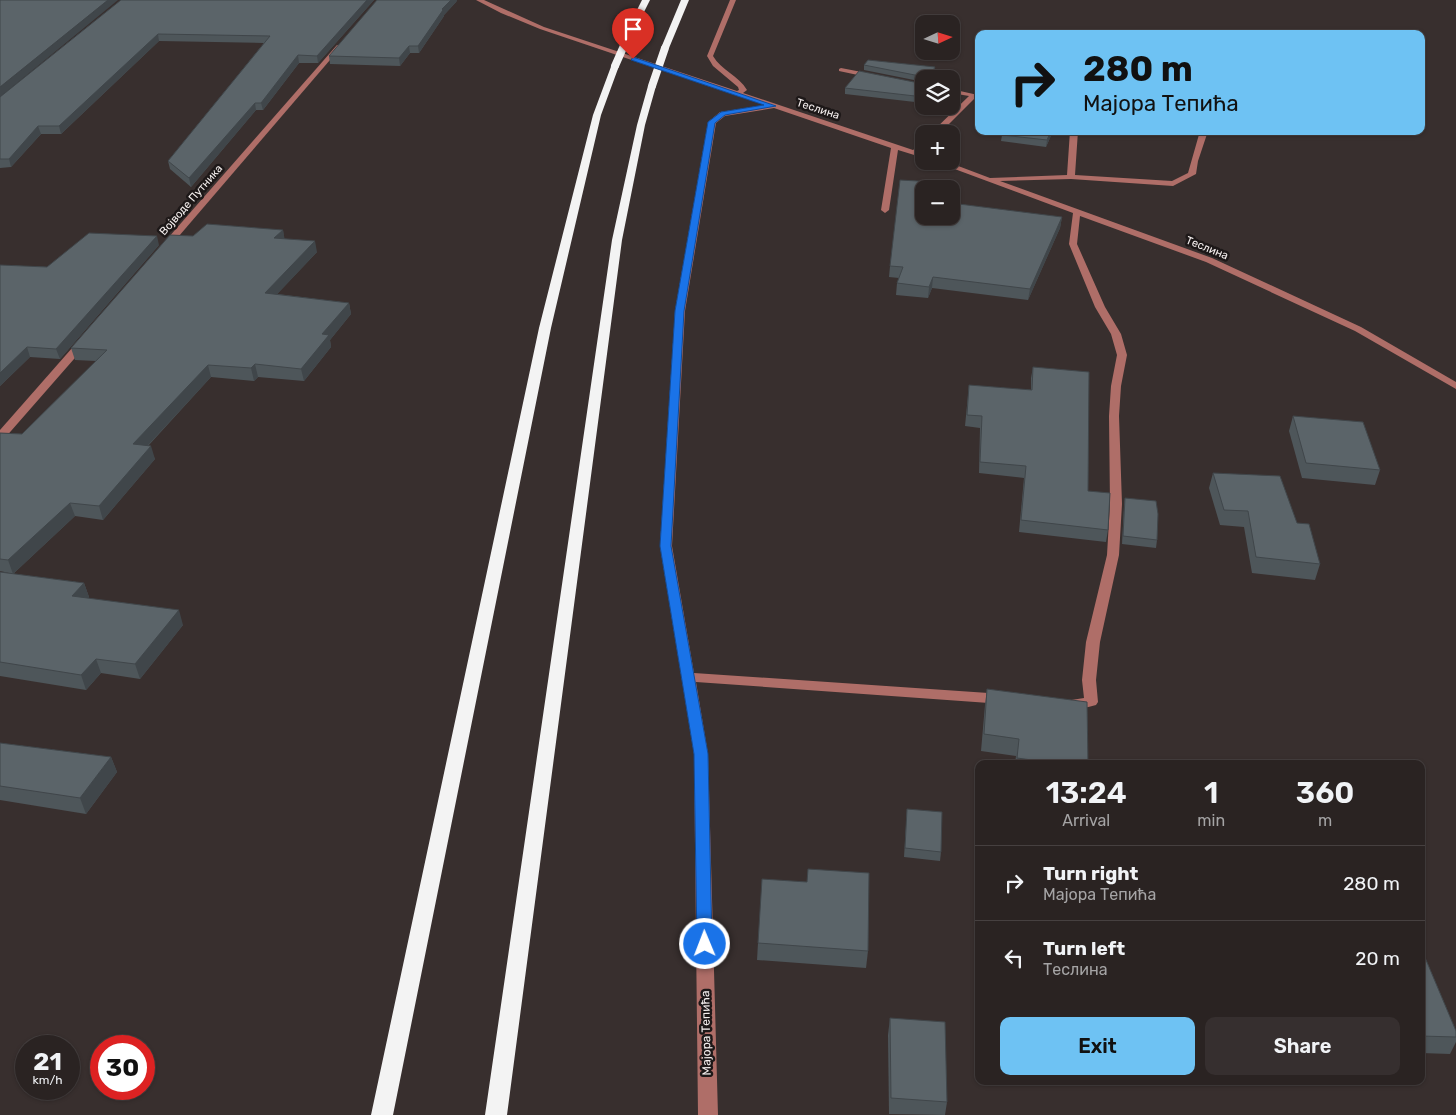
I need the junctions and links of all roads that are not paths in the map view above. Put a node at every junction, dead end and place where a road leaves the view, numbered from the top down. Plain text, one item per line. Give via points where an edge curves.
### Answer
1 (479, 0) edge
2 (646, 0) edge
3 (685, 0) edge
4 (733, 0) edge
5 (347, 38) edge
6 (842, 70) dead end
7 (878, 77) edge
8 (960, 93) edge
9 (738, 94) junction
10 (773, 106) junction
11 (960, 109) edge
12 (954, 115) edge
13 (943, 125) edge
14 (1074, 135) edge
15 (1203, 135) edge
16 (895, 147) junction
17 (914, 153) edge
18 (960, 169) edge
19 (1071, 177) junction
20 (986, 179) junction
21 (885, 210) dead end
22 (1077, 213) junction
23 (157, 256) edge
24 (92, 332) edge
25 (1456, 386) edge
26 (0, 437) edge
27 (688, 677) junction
28 (1020, 700) edge
29 (1058, 703) edge
30 (382, 1115) edge
31 (496, 1115) edge
32 (708, 1115) edge

1 - 9 street, Теслина via 542,28
2 - 30 highway, bridge via 615,66 598,115 544,328
3 - 31 highway, bridge via 652,86 617,240
4 - 9 street via 710,56 715,65 742,86 743,90
5 - 23 street, Војводе Путника
6 - 7 street
8 - 11 street via 974,96
9 - 10 street, Теслина
10 - 16 street, Теслина
10 - 27 street, Мајора Тепића via 723,114 712,122 680,311 666,546
12 - 13 street
14 - 19 street
15 - 19 street via 1192,174 1172,184
16 - 17 street, Теслина
16 - 21 street
18 - 20 street, Теслина
19 - 20 street
20 - 22 street, Теслина
22 - 25 street, Теслина via 1209,260 1358,329
22 - 29 street via 1073,244 1100,307 1116,334 1122,355 1114,416 1116,504 1113,554 1092,642 1091,702
24 - 26 street
27 - 28 street
27 - 32 street, Мајора Тепића via 701,754

